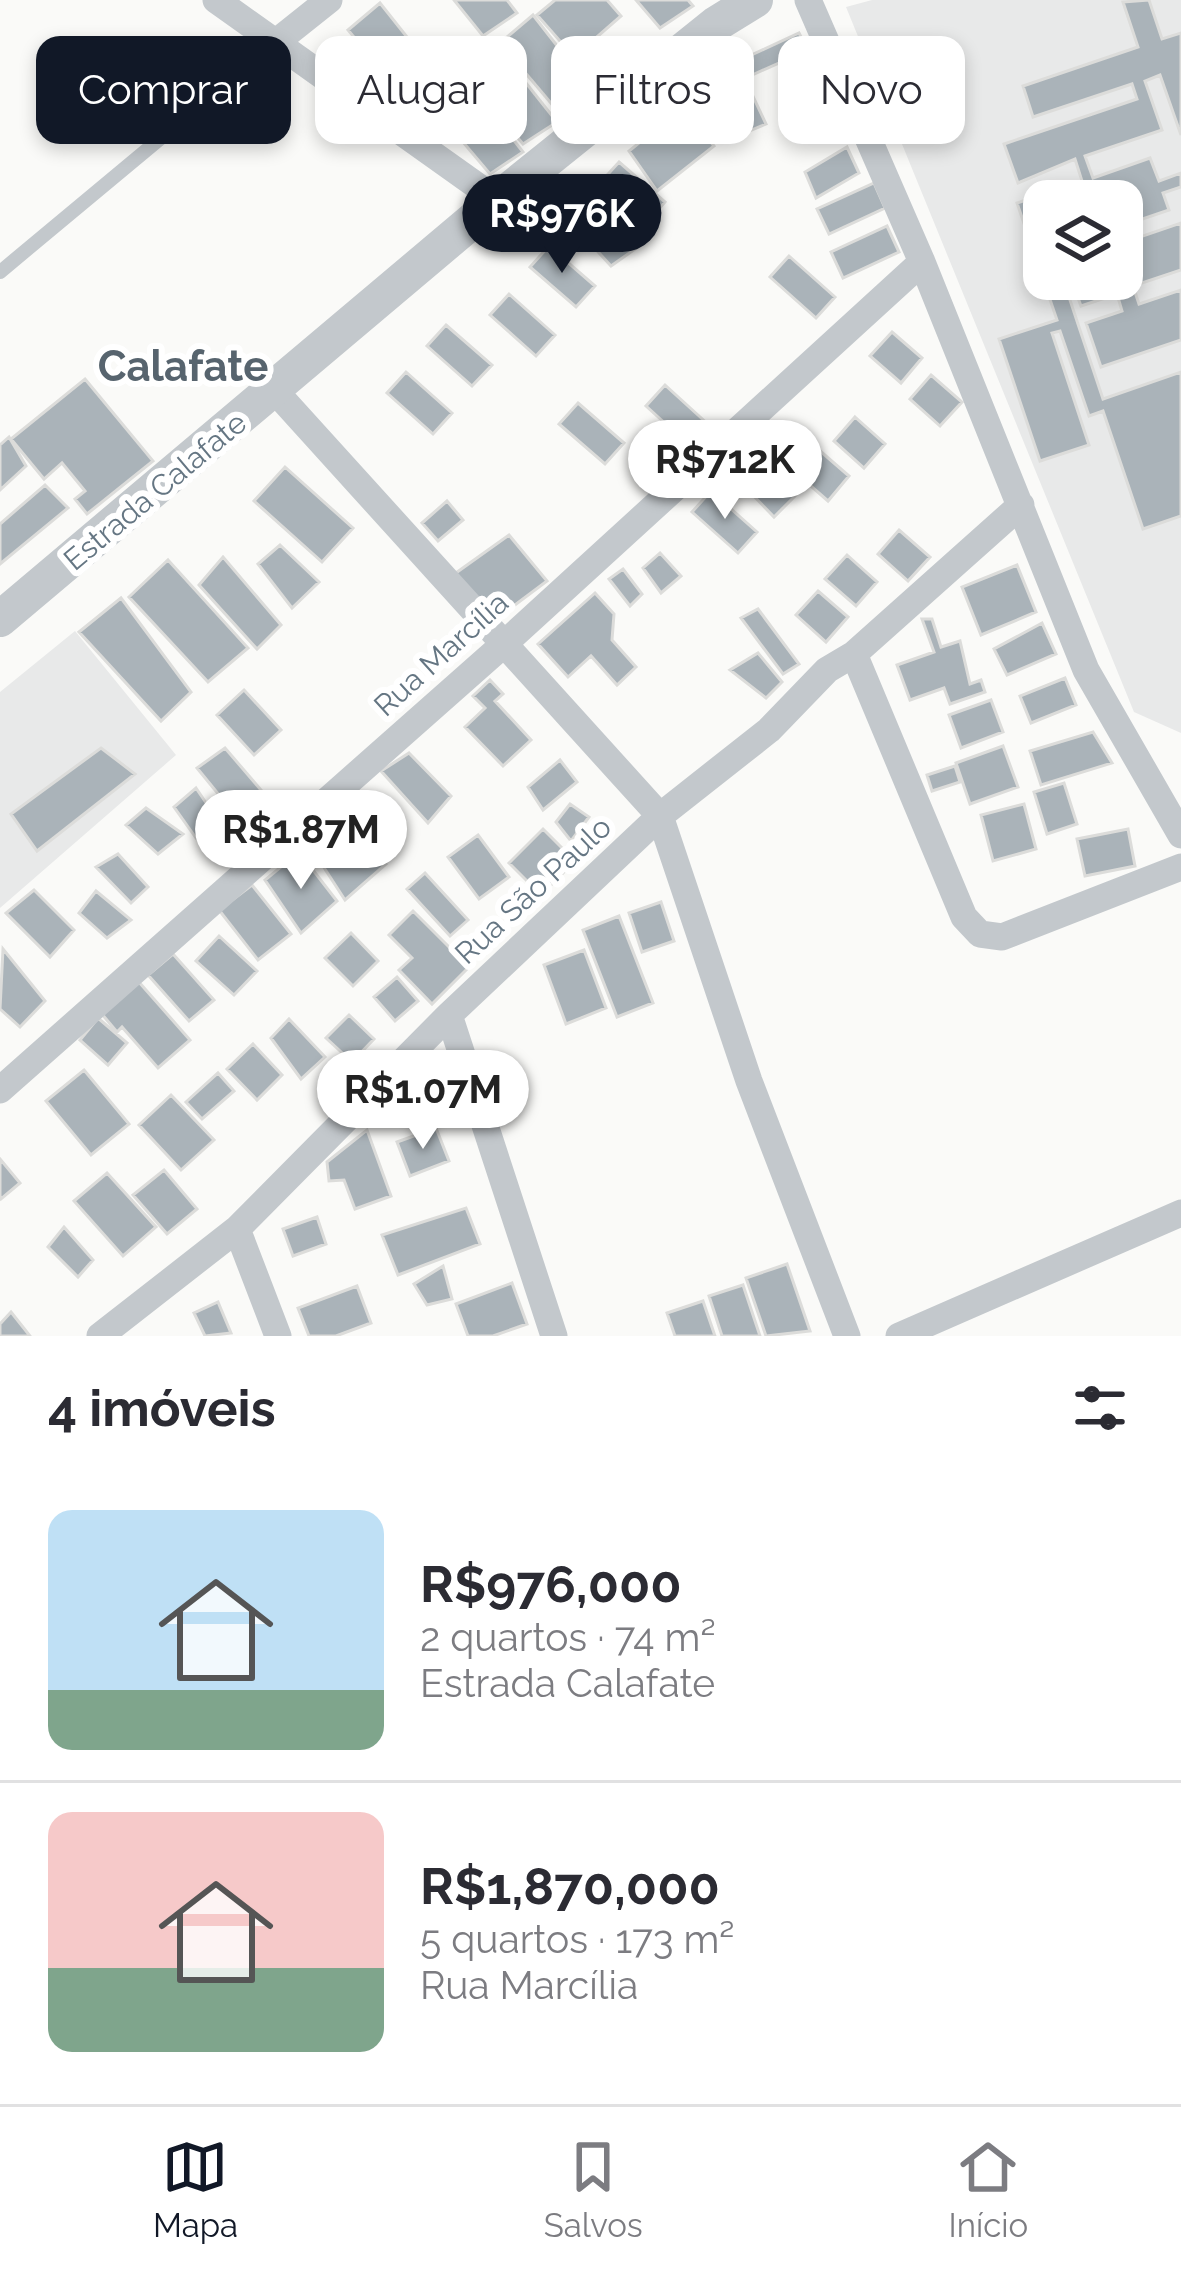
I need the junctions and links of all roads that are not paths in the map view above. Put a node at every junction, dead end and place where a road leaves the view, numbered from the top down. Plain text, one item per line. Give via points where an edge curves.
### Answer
1 (216, 0) edge
2 (329, 0) edge
3 (755, 0) edge
4 (808, 0) edge
5 (265, 36) edge
6 (284, 36) edge
7 (291, 54) edge
8 (154, 144) edge
9 (497, 200) junction
10 (922, 262) junction
11 (0, 272) edge
12 (275, 391) junction
13 (1021, 505) junction
14 (0, 619) edge
15 (504, 644) junction
16 (854, 654) junction
17 (660, 816) junction
18 (1181, 835) edge
19 (1181, 867) edge
20 (449, 1015) junction
21 (0, 1090) edge
22 (1181, 1214) edge
23 (237, 1228) junction
24 (100, 1336) edge
25 (278, 1336) edge
26 (554, 1336) edge
27 (848, 1336) edge
28 (899, 1336) edge

1 - 5 street
2 - 6 street
3 - 9 street, Estrada Calafate
4 - 10 street
7 - 9 street
8 - 11 lane
9 - 12 street, Estrada Calafate
10 - 13 street
10 - 15 street, Rua Marcília
12 - 14 street, Estrada Calafate
12 - 15 street
13 - 16 street, Rua São Paulo
13 - 18 street via 1086,670
15 - 17 street
15 - 21 street, Rua Marcília
16 - 17 street, Rua São Paulo
16 - 19 street via 964,916 980,934 1002,937
17 - 20 street, Rua São Paulo
17 - 27 street via 749,1081
20 - 23 street, Rua São Paulo
20 - 26 street
22 - 28 street
23 - 24 street, Rua São Paulo
23 - 25 street

